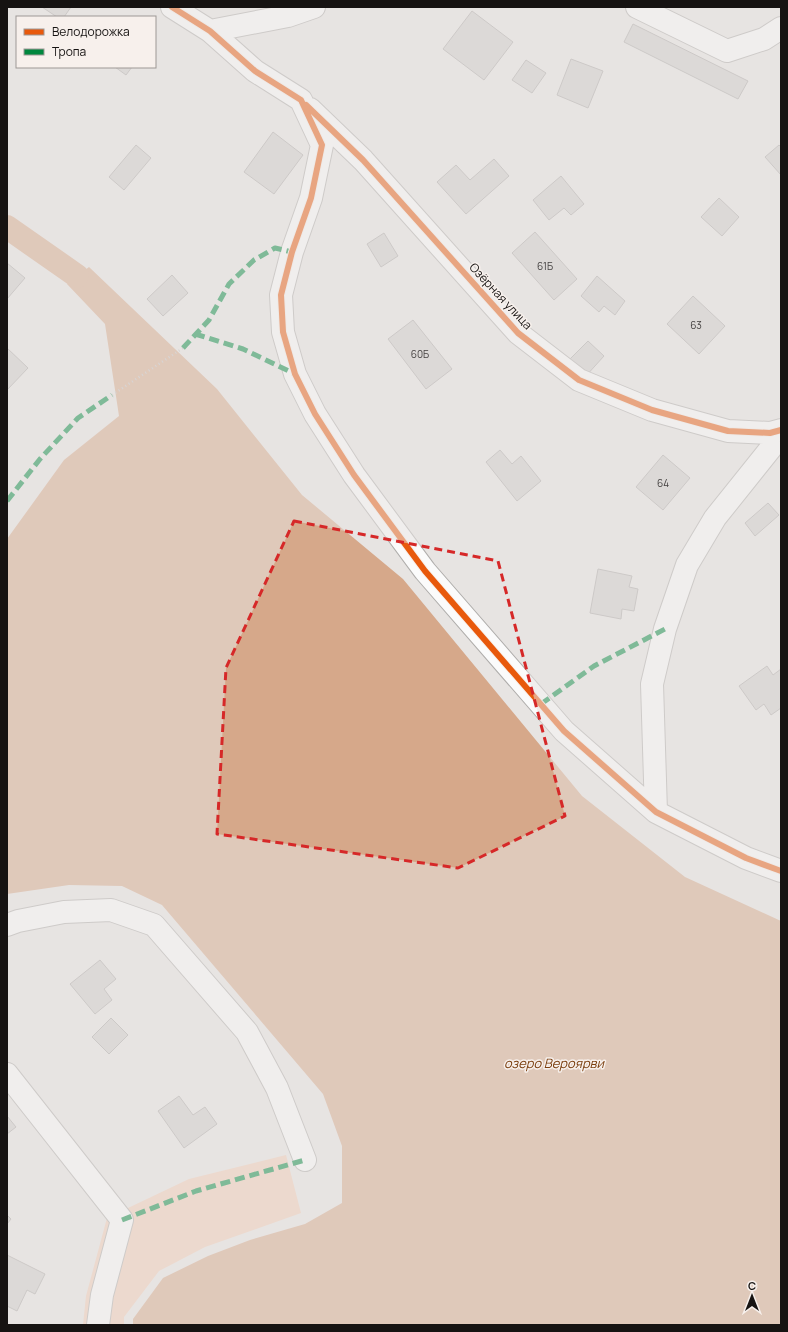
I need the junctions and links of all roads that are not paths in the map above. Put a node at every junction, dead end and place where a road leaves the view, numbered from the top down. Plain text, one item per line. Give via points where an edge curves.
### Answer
1 (172, 7) edge
2 (314, 7) edge
3 (637, 7) edge
4 (781, 28) edge
5 (210, 31) junction
6 (301, 100) junction
7 (776, 443) edge
8 (656, 812) junction
9 (781, 871) edge
10 (7, 925) edge
11 (7, 1074) edge
12 (305, 1160) dead end
13 (98, 1325) edge

1 - 5 street, Озёрная улица
2 - 5 street via 288,16
3 - 4 street via 727,51 764,39
5 - 6 street, Озёрная улица via 255,71
6 - 7 street, Озёрная улица via 363,160 518,332 578,380 659,412
6 - 8 street via 322,145 311,198 292,252 282,295 283,332 295,374 314,414 354,475 425,571 564,731
7 - 8 street via 715,518 687,565 665,629 652,684
8 - 9 street via 746,858
10 - 12 street via 64,912 111,910 154,925 247,1032 277,1088
11 - 13 street via 122,1220 102,1295

